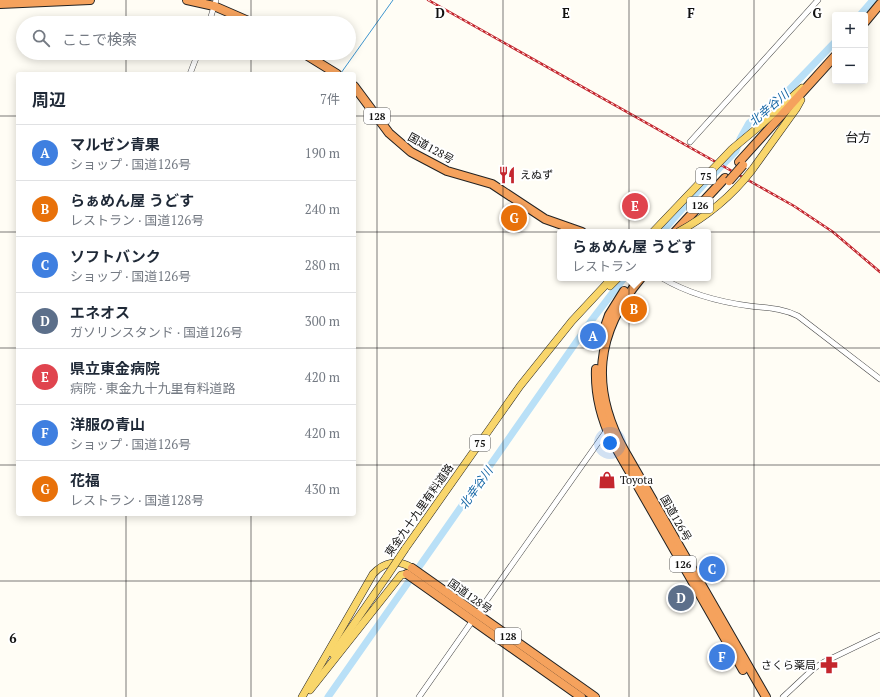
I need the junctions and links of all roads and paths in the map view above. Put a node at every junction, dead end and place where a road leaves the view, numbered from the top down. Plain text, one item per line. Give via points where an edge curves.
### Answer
1 (90, 0) edge
2 (187, 0) edge
3 (818, 0) edge
4 (215, 3) edge
5 (0, 4) edge
6 (880, 4) edge
7 (880, 11) edge
8 (211, 16) edge
9 (240, 16) edge
10 (868, 18) edge
11 (868, 25) edge
12 (832, 55) edge
13 (832, 59) edge
14 (195, 60) edge
15 (315, 60) edge
16 (832, 64) edge
17 (191, 72) edge
18 (335, 72) edge
19 (356, 89) edge
20 (800, 100) junction
21 (690, 142) dead end
22 (741, 164) junction
23 (727, 179) junction
24 (573, 229) edge
25 (656, 229) edge
26 (679, 229) edge
27 (681, 229) edge
28 (685, 229) edge
29 (609, 281) edge
30 (615, 281) edge
31 (632, 281) edge
32 (639, 281) edge
33 (667, 281) edge
34 (558, 339) junction
35 (880, 379) edge
36 (607, 430) junction
37 (410, 571) junction
38 (475, 617) junction
39 (880, 635) edge
40 (531, 657) junction
41 (591, 696) edge
42 (303, 697) edge
43 (419, 697) edge
44 (581, 697) edge
45 (759, 697) edge
46 (766, 697) edge
47 (783, 697) edge

1 - 5 highway
2 - 4 highway
3 - 21 street
4 - 8 street
4 - 9 highway
6 - 10 highway
7 - 11 highway
12 - 25 main road, 75, bridge via 805,85 732,149
13 - 22 highway, 126
14 - 17 street
15 - 18 highway
16 - 20 highway, 126
19 - 24 highway, 国道128号 / 128 via 392,136 411,152 447,171 492,184 545,219
20 - 22 highway, 126
20 - 27 main road, bridge via 752,170 732,194
22 - 23 highway, 126, bridge
23 - 26 highway, 126
23 - 28 highway, 126
29 - 34 main road, 東金九十九里有料道路 / 75
30 - 34 main road, 東金九十九里有料道路 / 75
31 - 36 highway, 国道126号 / 126 via 614,305 599,345 596,388
32 - 46 highway, 国道126号 / 126 via 616,314 604,347 602,379 608,418
33 - 35 street via 683,290 719,300 787,310
34 - 42 main road, 東金九十九里有料道路 / 75, bridge via 506,404
36 - 38 street
36 - 45 highway, 国道126号 / 126
37 - 38 highway, 国道128号 / 128
37 - 42 main road via 401,575
37 - 42 main road via 402,563 392,563 382,566 373,574
38 - 40 highway, 国道128号 / 128
38 - 43 street
39 - 47 street via 813,669
40 - 41 highway, 国道128号 / 128
40 - 44 highway, 国道128号 / 128

